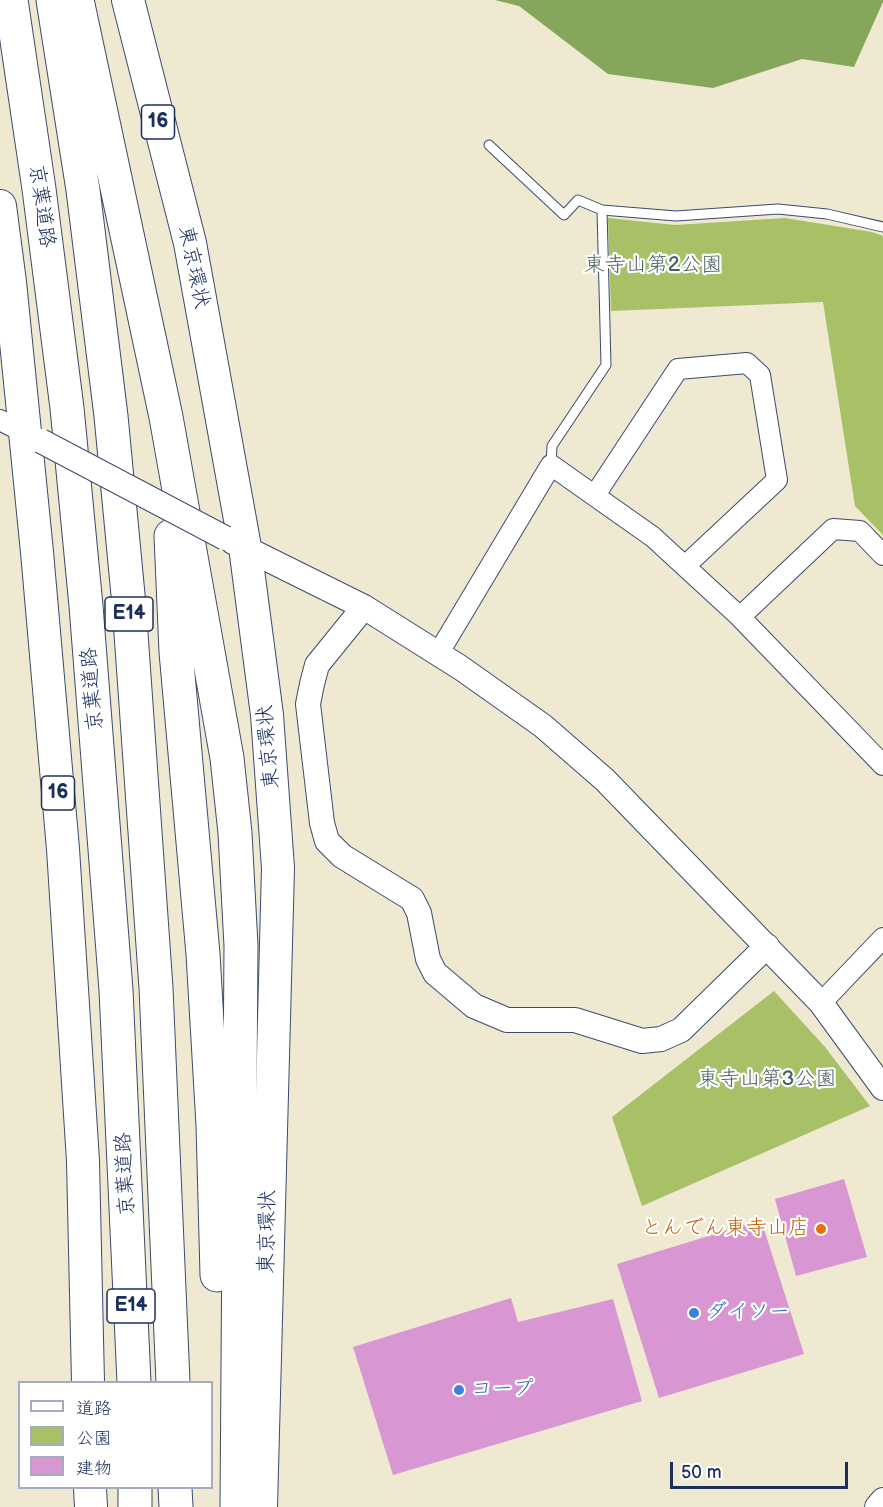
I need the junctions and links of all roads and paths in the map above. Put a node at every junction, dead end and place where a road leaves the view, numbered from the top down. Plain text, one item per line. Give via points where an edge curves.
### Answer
1 (11, 0) edge
2 (53, 0) edge
3 (77, 0) edge
4 (128, 0) edge
5 (489, 145) dead end
6 (0, 206) edge
7 (602, 210) junction
8 (883, 227) edge
9 (166, 417) junction
10 (22, 431) edge
11 (551, 465) junction
12 (595, 495) junction
13 (235, 543) junction
14 (883, 555) edge
15 (685, 566) junction
16 (364, 607) junction
17 (740, 617) junction
18 (438, 654) junction
19 (883, 765) edge
20 (883, 938) edge
21 (767, 946) junction
22 (822, 1003) junction
23 (883, 1088) edge
24 (88, 1381) edge
25 (134, 1381) edge
26 (173, 1381) edge
27 (90, 1489) edge
28 (135, 1489) edge
29 (175, 1489) edge
30 (883, 1500) edge
31 (91, 1507) edge
32 (135, 1507) edge
33 (176, 1507) edge
34 (221, 1507) edge
35 (237, 1507) edge
36 (261, 1507) edge
37 (877, 1507) edge

1 - 25 highway, 京葉道路 / E14 via 67,408 82,571 115,979
2 - 26 highway, 京葉道路 / E14 via 92,262 128,593 156,988
3 - 9 highway
4 - 13 highway, 東京環状 / 16 via 190,243
5 - 7 lane via 564,215 578,200
6 - 10 highway, 16
7 - 8 lane via 676,216 778,208
7 - 11 lane via 606,365 552,446
9 - 34 highway via 176,652 213,1125 218,1296 215,1469
9 - 35 highway via 227,758 235,833 241,946
10 - 13 street, bridge
10 - 24 highway, 16 via 63,849 83,1161
11 - 12 street
11 - 18 street
12 - 15 street
12 - 15 street via 678,369 747,363 760,375 777,480
13 - 16 street
13 - 36 highway, 東京環状 / 16 via 267,715 278,868
14 - 17 street via 860,531 832,529
15 - 17 street
16 - 18 street
16 - 21 street via 317,665 308,704 322,823 327,841 342,856 412,899 435,973 474,1006 507,1020 575,1020 642,1041 661,1039 681,1030
17 - 19 street
18 - 21 street via 543,726 605,780
20 - 22 street
21 - 22 street
22 - 23 street
27 - 31 highway
28 - 32 highway
29 - 33 highway
30 - 37 street

